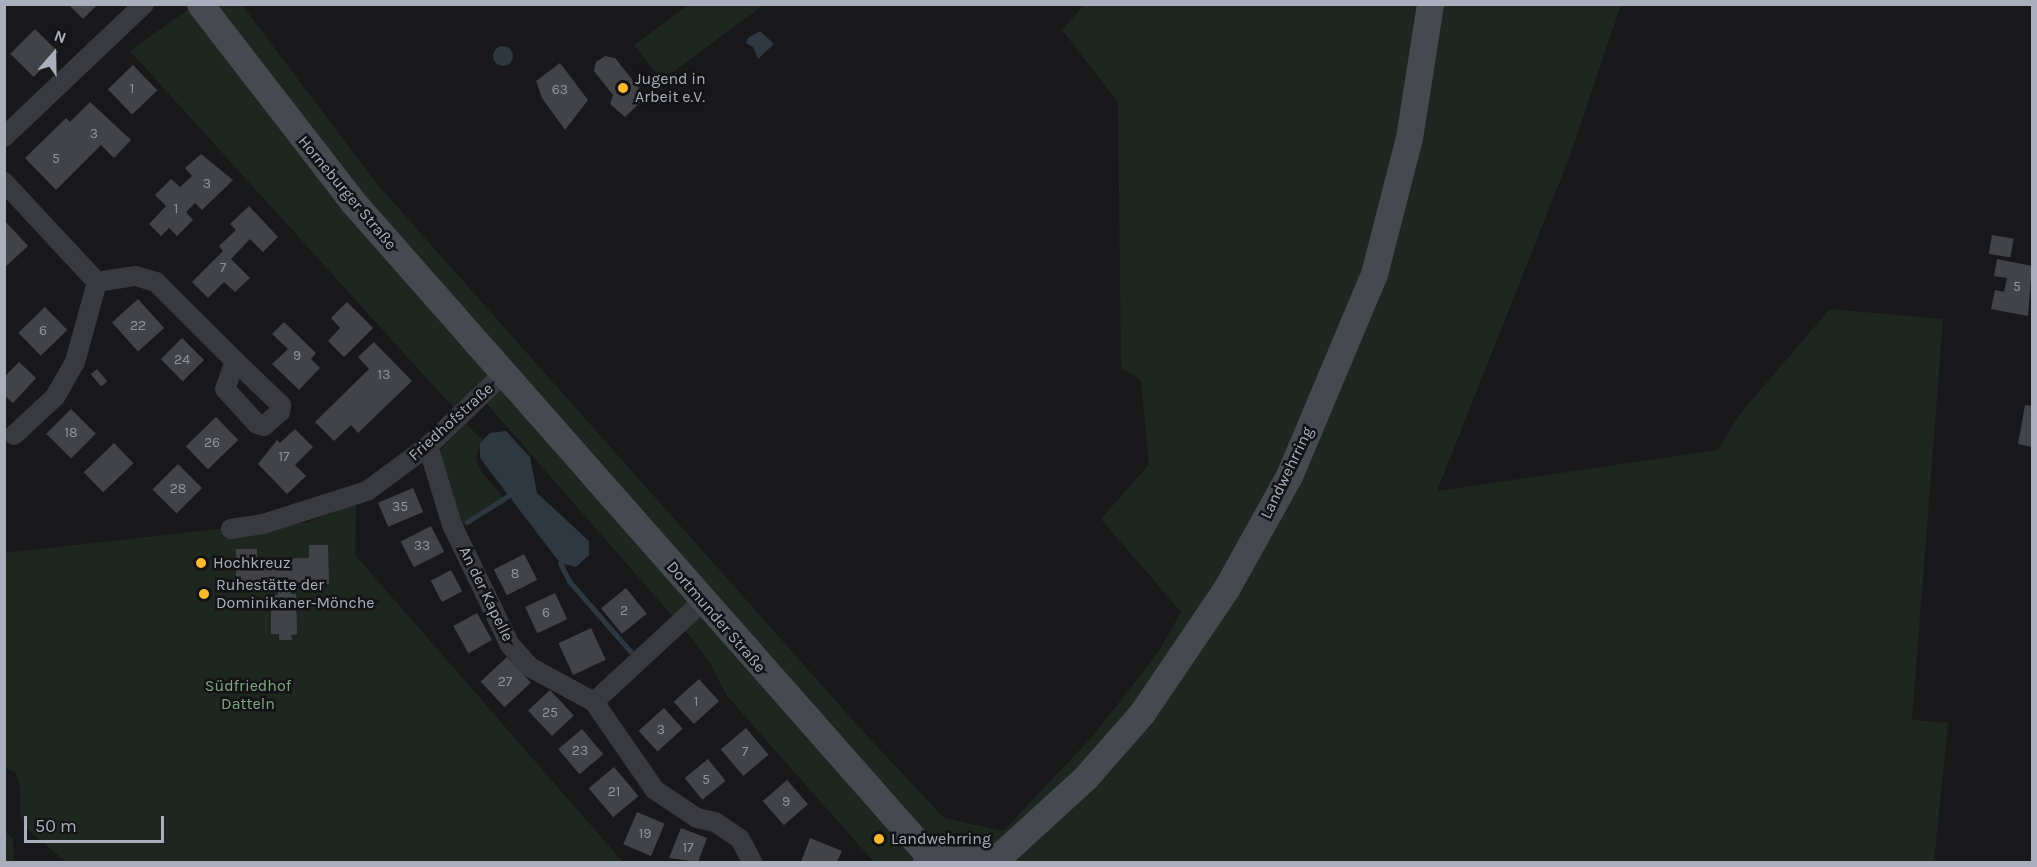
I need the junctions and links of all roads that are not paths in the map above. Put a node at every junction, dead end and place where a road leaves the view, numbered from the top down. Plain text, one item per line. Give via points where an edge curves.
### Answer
1 (144, 4) edge
2 (200, 4) edge
3 (1430, 4) edge
4 (4, 136) edge
5 (4, 182) edge
6 (97, 282) junction
7 (235, 361) dead end
8 (502, 375) junction
9 (8, 435) edge
10 (428, 446) junction
11 (231, 529) dead end
12 (703, 602) junction
13 (594, 702) junction
14 (928, 860) edge
15 (752, 862) edge
16 (988, 862) edge
17 (993, 862) edge

1 - 4 street
2 - 8 street, Horneburger Straße via 298,136
3 - 17 street, Landwehrring via 1409,138 1374,274 1288,476 1226,589 1142,713 1085,778
5 - 6 street
6 - 7 street via 136,276 156,282
6 - 9 street via 75,362 55,397
8 - 10 street, Friedhofstraße
8 - 12 street, Dortmunder Straße
10 - 11 street, Friedhofstraße via 367,491 284,518
10 - 13 street, An der Kapelle via 452,525 510,645 530,668
12 - 13 street
12 - 14 street, Dortmunder Straße
13 - 15 street, An der Kapelle via 655,790 740,839
14 - 16 street via 955,849 975,853

